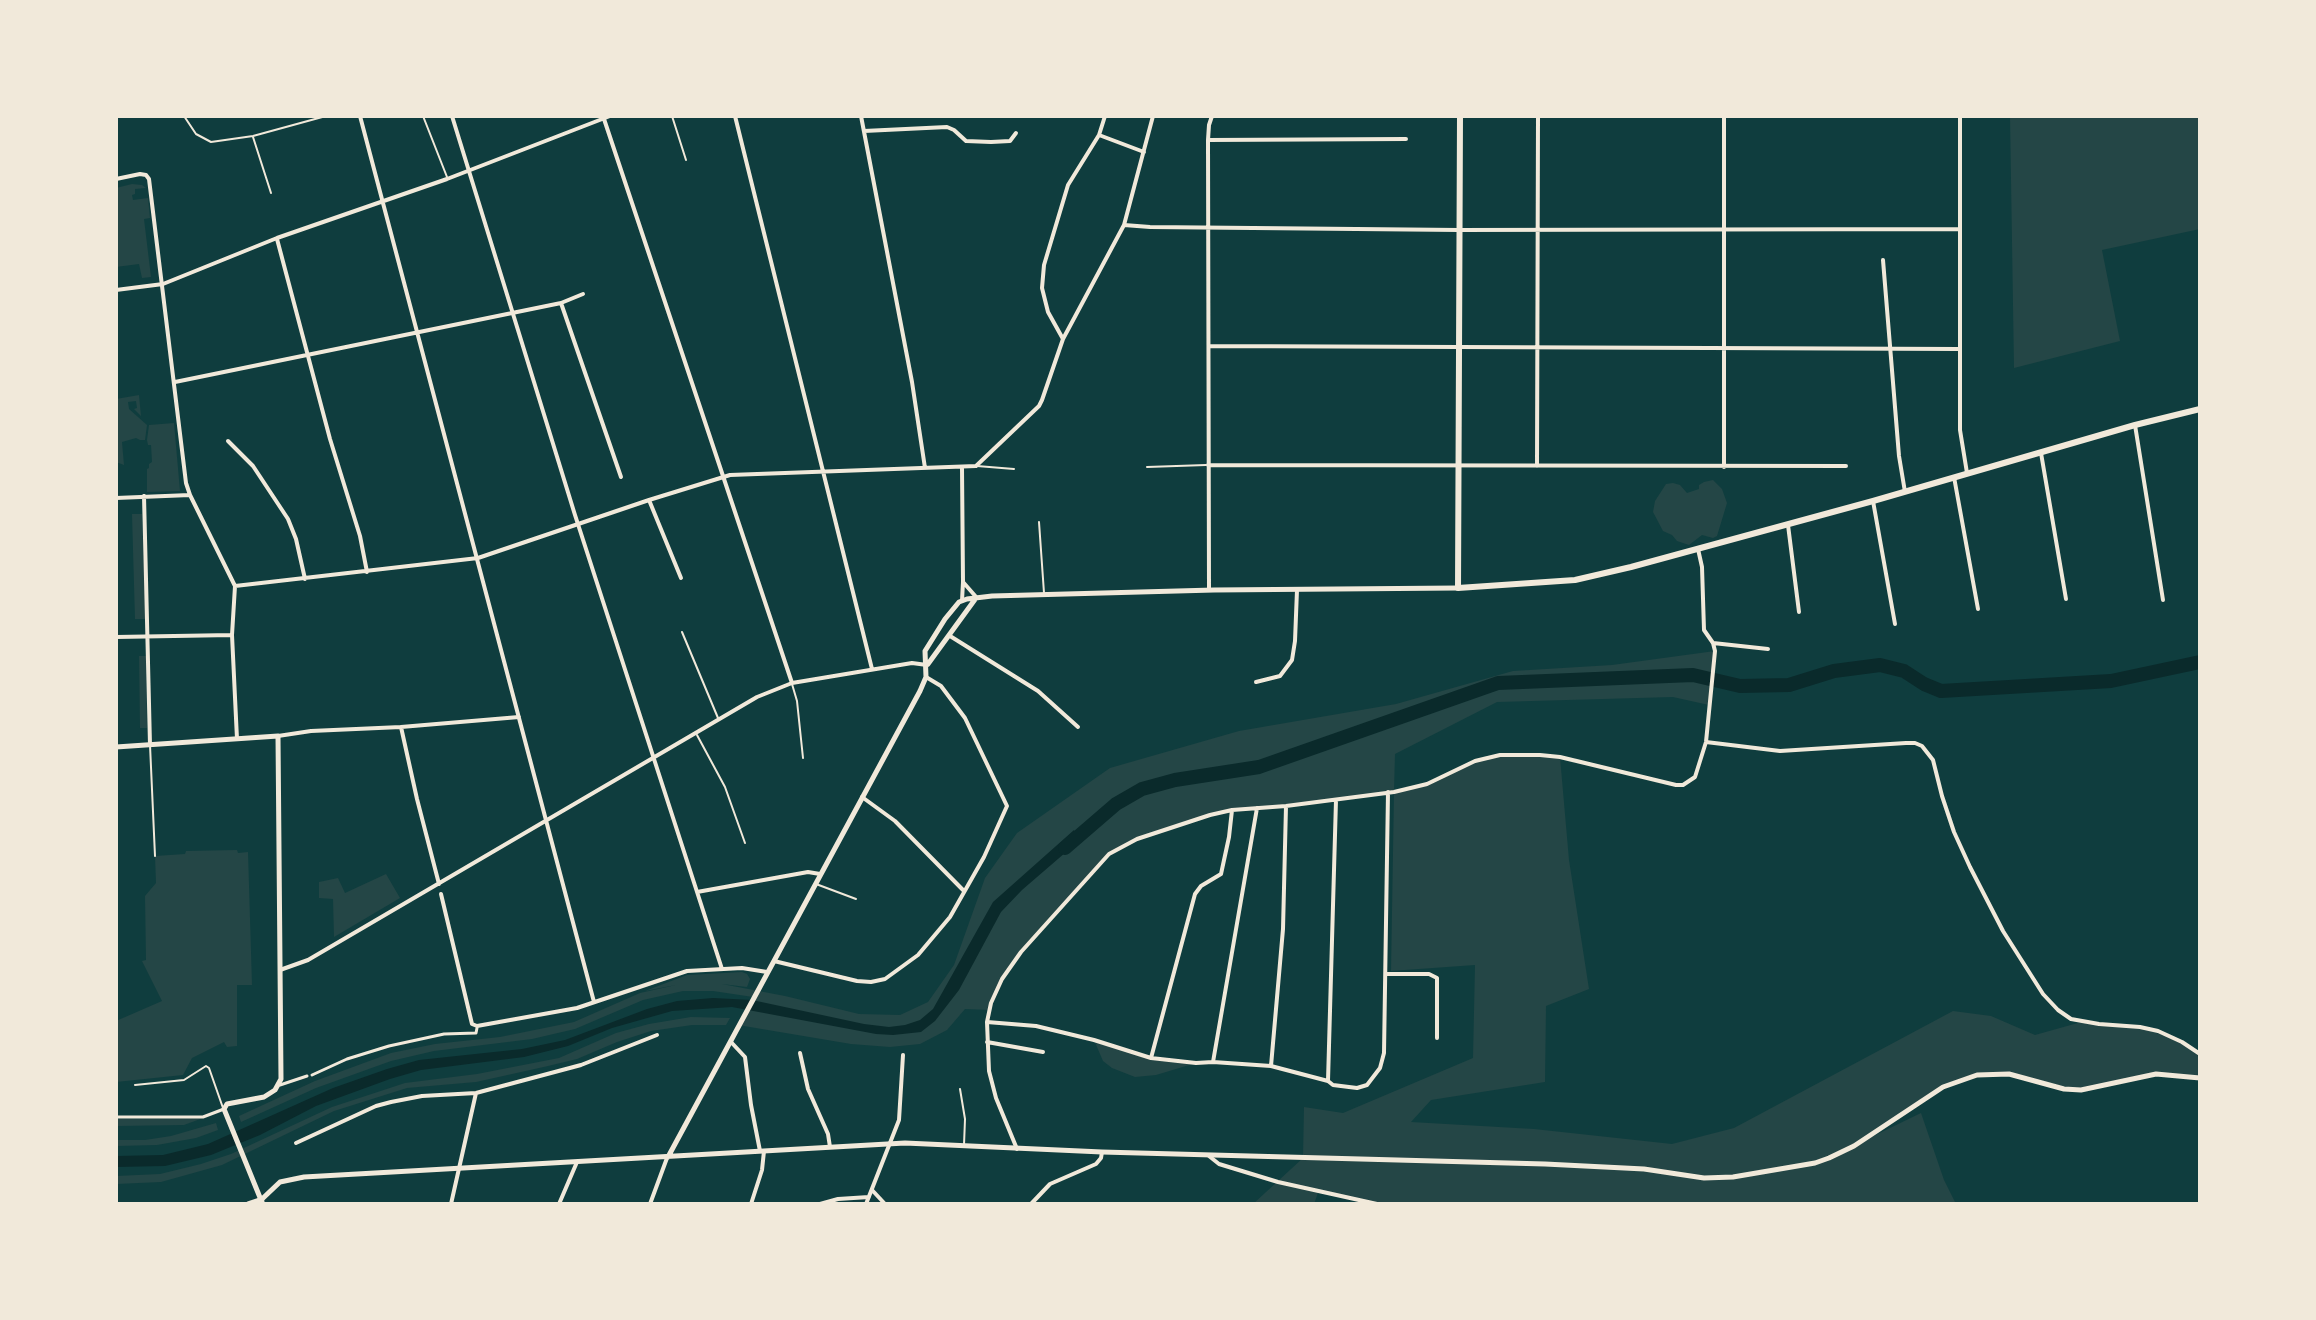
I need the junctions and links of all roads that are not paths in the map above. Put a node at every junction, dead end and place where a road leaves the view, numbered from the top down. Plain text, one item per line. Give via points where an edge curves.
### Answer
1 (184, 116) edge
2 (326, 116) edge
3 (360, 116) edge
4 (423, 116) edge
5 (452, 116) edge
6 (672, 116) edge
7 (735, 116) edge
8 (861, 116) edge
9 (1105, 116) edge
10 (1153, 116) edge
11 (1212, 116) edge
12 (1460, 116) edge
13 (1538, 116) edge
14 (1724, 116) edge
15 (1960, 116) edge
16 (605, 117) edge
17 (864, 131) junction
18 (1016, 133) dead end
19 (1099, 135) junction
20 (253, 136) junction
21 (1406, 139) dead end
22 (1208, 140) junction
23 (1144, 152) junction
24 (686, 160) dead end
25 (469, 170) junction
26 (116, 179) edge
27 (447, 179) junction
28 (271, 193) dead end
29 (383, 201) junction
30 (1124, 225) junction
31 (1208, 227) junction
32 (1539, 229) junction
33 (1724, 229) junction
34 (1960, 229) junction
35 (1459, 230) junction
36 (277, 238) junction
37 (1883, 260) dead end
38 (163, 284) junction
39 (116, 290) edge
40 (583, 294) dead end
41 (561, 303) junction
42 (512, 313) junction
43 (418, 331) junction
44 (1063, 339) junction
45 (1209, 346) junction
46 (1459, 347) junction
47 (1537, 347) junction
48 (1724, 347) junction
49 (1891, 348) junction
50 (1959, 349) junction
51 (307, 355) junction
52 (175, 382) junction
53 (2200, 409) edge
54 (2135, 425) junction
55 (228, 441) dead end
56 (2041, 453) junction
57 (1208, 465) junction
58 (976, 466) junction
59 (1846, 466) dead end
60 (1147, 467) dead end
61 (1458, 467) junction
62 (1537, 467) junction
63 (1724, 467) junction
64 (962, 468) junction
65 (925, 469) junction
66 (1014, 469) dead end
67 (822, 473) junction
68 (1967, 473) junction
69 (621, 477) dead end
70 (723, 477) junction
71 (1954, 477) junction
72 (1905, 492) junction
73 (190, 495) junction
74 (144, 496) junction
75 (116, 498) edge
76 (649, 500) junction
77 (1873, 501) junction
78 (1039, 522) dead end
79 (578, 523) junction
80 (1788, 525) junction
81 (1698, 549) junction
82 (478, 558) junction
83 (367, 572) junction
84 (681, 578) dead end
85 (305, 579) junction
86 (963, 582) junction
87 (235, 586) junction
88 (1297, 588) junction
89 (1458, 588) junction
90 (1209, 590) junction
91 (1044, 595) junction
92 (977, 598) junction
93 (2066, 599) dead end
94 (2163, 600) dead end
95 (962, 601) junction
96 (1978, 609) dead end
97 (1799, 612) dead end
98 (1895, 624) dead end
99 (682, 632) dead end
100 (232, 635) junction
101 (148, 636) junction
102 (950, 636) junction
103 (116, 637) edge
104 (1713, 643) junction
105 (1768, 649) dead end
106 (927, 665) junction
107 (872, 669) junction
108 (926, 677) junction
109 (1256, 682) dead end
110 (792, 683) junction
111 (520, 717) junction
112 (718, 720) junction
113 (401, 727) junction
114 (1078, 727) dead end
115 (696, 732) junction
116 (278, 736) junction
117 (237, 739) junction
118 (1706, 742) junction
119 (150, 745) junction
120 (116, 747) edge
121 (655, 757) junction
122 (803, 758) dead end
123 (1388, 792) junction
124 (862, 797) junction
125 (1336, 800) junction
126 (1286, 806) junction
127 (1257, 808) junction
128 (1232, 810) junction
129 (547, 820) junction
130 (745, 843) dead end
131 (155, 856) dead end
132 (820, 874) junction
133 (815, 883) junction
134 (439, 884) junction
135 (964, 891) junction
136 (697, 892) junction
137 (441, 894) dead end
138 (856, 899) dead end
139 (773, 961) junction
140 (722, 969) junction
141 (280, 970) junction
142 (768, 972) junction
143 (1386, 974) junction
144 (594, 1002) junction
145 (987, 1022) junction
146 (475, 1025) junction
147 (657, 1035) dead end
148 (1437, 1038) dead end
149 (731, 1042) junction
150 (987, 1042) junction
151 (1043, 1052) dead end
152 (800, 1053) dead end
153 (2200, 1054) edge
154 (903, 1055) dead end
155 (1151, 1058) junction
156 (1213, 1062) junction
157 (1271, 1066) junction
158 (2200, 1078) edge
159 (1328, 1081) junction
160 (135, 1085) dead end
161 (278, 1085) junction
162 (960, 1089) dead end
163 (476, 1093) junction
164 (224, 1109) junction
165 (116, 1117) edge
166 (296, 1143) dead end
167 (891, 1144) junction
168 (964, 1146) junction
169 (830, 1147) junction
170 (1017, 1149) junction
171 (762, 1151) junction
172 (1102, 1152) junction
173 (1207, 1155) junction
174 (667, 1158) junction
175 (577, 1162) junction
176 (458, 1169) junction
177 (872, 1190) junction
178 (869, 1197) junction
179 (262, 1202) edge
180 (249, 1204) edge
181 (451, 1204) edge
182 (559, 1204) edge
183 (650, 1204) edge
184 (751, 1204) edge
185 (820, 1204) edge
186 (866, 1204) edge
187 (885, 1204) edge
188 (1031, 1204) edge
189 (1377, 1204) edge

1 - 20 lane via 196,134 211,142
2 - 20 lane
3 - 29 street
4 - 27 lane
5 - 25 street
6 - 24 lane
7 - 67 street
8 - 17 street
9 - 19 street
10 - 23 street
11 - 22 street
12 - 35 main road
13 - 32 street
14 - 33 street
15 - 34 street
16 - 25 street
16 - 70 street
17 - 18 street via 947,127 966,141 991,142 1010,141
17 - 65 street
19 - 23 street
19 - 44 street via 1068,185 1042,276 1048,312
20 - 28 lane
21 - 22 street
22 - 31 street
23 - 30 street
25 - 27 street
25 - 42 street
26 - 38 street via 140,174 149,179
27 - 29 street
29 - 36 street
29 - 43 street
30 - 31 street
30 - 44 street
31 - 35 street
31 - 45 street
32 - 33 street
32 - 35 street
32 - 47 street
33 - 34 street
33 - 48 street
34 - 50 street
35 - 46 main road
36 - 38 street
36 - 51 street
37 - 49 street
38 - 39 street
38 - 52 street
40 - 41 street
41 - 42 street
41 - 69 street
42 - 43 street
42 - 79 street
43 - 51 street
43 - 82 street
44 - 58 street via 1039,406
45 - 46 street
45 - 57 street
46 - 47 street
46 - 61 main road
47 - 48 street
47 - 62 street
48 - 49 street
48 - 63 street
49 - 50 street
49 - 72 street
50 - 68 street via 1960,430
51 - 52 street
51 - 83 street
52 - 73 street
53 - 54 main road
54 - 56 main road
54 - 94 street
55 - 85 street via 253,466 288,519
56 - 68 main road
56 - 93 street
57 - 60 lane
57 - 61 street
57 - 90 street
58 - 64 street
58 - 66 lane
59 - 63 street
61 - 62 street
61 - 89 main road
62 - 63 street
64 - 65 street
64 - 86 street
65 - 67 street
67 - 70 street
67 - 107 street
68 - 71 main road
70 - 76 street
70 - 110 street
71 - 72 main road
71 - 96 street
72 - 77 main road
73 - 74 street
73 - 87 street
74 - 75 street
74 - 101 street
76 - 79 street
76 - 84 street
77 - 80 main road
77 - 98 street
78 - 91 lane
79 - 82 street
79 - 121 street
80 - 81 main road
80 - 97 street
81 - 89 main road via 1575,580
81 - 104 street via 1704,630
82 - 83 street
82 - 111 street
83 - 85 street
85 - 87 street
86 - 92 street
86 - 95 street
87 - 100 street
88 - 89 street
88 - 90 street
88 - 109 street via 1292,660 1280,676
90 - 91 street
91 - 92 street
92 - 95 street
92 - 102 street
95 - 106 street via 925,651
99 - 112 lane
100 - 101 street
100 - 117 street
101 - 103 street
101 - 119 street
102 - 106 street
102 - 114 street via 1038,691
104 - 105 street
104 - 118 street
106 - 107 street
106 - 108 street
107 - 110 street
108 - 124 street
108 - 135 street via 941,686 965,718 1007,806
110 - 112 street
110 - 122 lane
111 - 113 street
111 - 129 street
112 - 115 street
113 - 116 street
113 - 134 street
115 - 121 street
115 - 130 lane via 725,787
116 - 117 street
116 - 141 street
117 - 119 street
118 - 123 street via 1695,777 1683,785 1560,757 1514,755 1486,758 1427,784
118 - 153 street via 1780,751 1922,746 1933,760 1970,867 2043,994 2071,1019 2158,1031
119 - 120 street
119 - 131 lane
121 - 129 street
121 - 136 street
123 - 125 street
123 - 143 street
124 - 132 street
124 - 135 street via 895,821
125 - 126 street
125 - 159 street
126 - 127 street
126 - 157 street via 1281,971
127 - 128 street
127 - 156 street
128 - 145 street via 1167,828 1109,854 1014,962
128 - 155 street via 1221,874 1195,894
129 - 134 street
129 - 144 street
132 - 133 street
132 - 136 street
133 - 138 lane
133 - 139 street
134 - 141 street via 308,960
135 - 139 street via 918,955 885,979 857,981
136 - 140 street
137 - 146 street
139 - 142 street
140 - 142 street
140 - 144 street via 687,971
141 - 161 street
142 - 149 street
143 - 148 street via 1437,978
143 - 159 street via 1380,1068 1363,1087
144 - 146 street
145 - 150 street
145 - 155 street via 1036,1026
146 - 161 street via 476,1033 389,1046
147 - 163 street via 581,1065
149 - 171 street via 745,1057
149 - 174 street
150 - 151 street
150 - 170 street via 991,1083
152 - 169 street
154 - 167 street via 899,1120
155 - 156 street
156 - 157 street
157 - 159 street
158 - 173 street via 2156,1074 2081,1090 2009,1074 1977,1075 1943,1087 1829,1158 1733,1177 1545,1164
160 - 164 lane via 184,1080 206,1066
161 - 164 street via 264,1097
162 - 168 lane
163 - 166 street via 376,1106
163 - 176 street
164 - 165 street via 203,1117
164 - 179 street
167 - 168 street
167 - 169 street
167 - 177 street
168 - 170 street
169 - 171 street
170 - 172 street
171 - 174 street
171 - 184 street
172 - 173 street
172 - 188 street via 1096,1164 1050,1184
173 - 189 street via 1219,1164 1278,1182
174 - 175 street
174 - 183 street
175 - 176 street
175 - 182 street
176 - 179 street via 286,1180
176 - 181 street
177 - 178 street
177 - 187 street
178 - 185 street
178 - 186 street
179 - 180 main road

